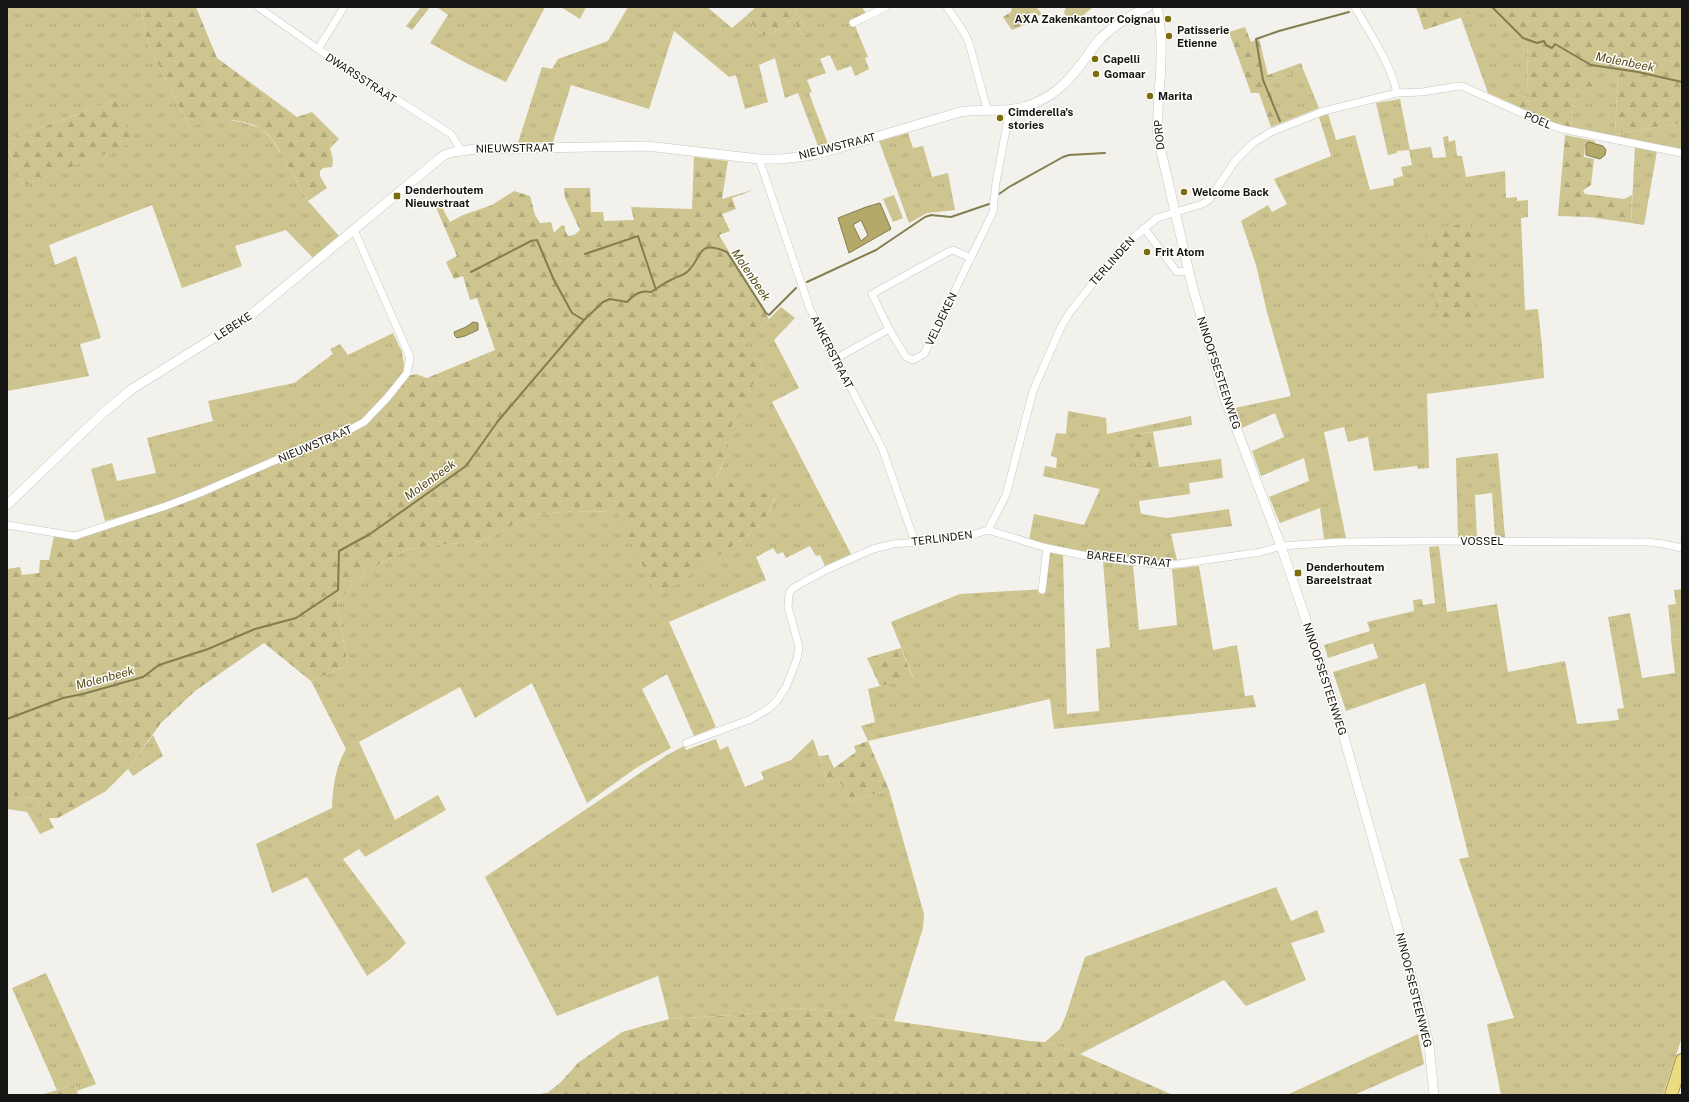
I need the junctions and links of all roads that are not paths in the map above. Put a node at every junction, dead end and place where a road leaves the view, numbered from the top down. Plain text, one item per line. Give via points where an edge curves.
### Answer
1 (258, 7) edge
2 (344, 7) edge
3 (886, 7) edge
4 (947, 7) edge
5 (1148, 7) edge
6 (1157, 7) edge
7 (1355, 7) edge
8 (853, 23) dead end
9 (318, 50) junction
10 (1397, 92) junction
11 (987, 109) junction
12 (1010, 109) junction
13 (461, 150) junction
14 (1682, 153) edge
15 (759, 159) junction
16 (1174, 213) junction
17 (1144, 228) junction
18 (354, 230) junction
19 (971, 258) junction
20 (1188, 271) junction
21 (889, 329) junction
22 (835, 359) junction
23 (7, 505) edge
24 (7, 525) edge
25 (988, 530) junction
26 (915, 542) junction
27 (1281, 546) junction
28 (1048, 548) junction
29 (1682, 548) edge
30 (1042, 590) dead end
31 (686, 742) dead end
32 (1682, 1060) edge
33 (1434, 1095) edge
34 (1671, 1095) edge

1 - 9 street, DWARSSTRAAT
2 - 9 street
3 - 8 street
4 - 11 street via 969,43
5 - 12 street, NIEUWSTRAAT via 1101,38 1063,86 1036,103
6 - 16 street, DORP via 1161,57 1158,138
7 - 10 street via 1382,56
9 - 13 street, DWARSSTRAAT via 451,134
10 - 14 street, POEL via 1464,87 1562,129
10 - 16 street, POEL via 1324,111 1271,132 1253,143 1235,161 1210,200
11 - 12 street, NIEUWSTRAAT
11 - 15 street, NIEUWSTRAAT via 960,112 806,156
12 - 19 street, VELDEKEN via 993,212
13 - 15 street, NIEUWSTRAAT via 647,146
13 - 18 street, LEBEKE via 444,155
15 - 22 street, ANKERSTRAAT via 810,309
16 - 17 street, TERLINDEN via 1157,218
16 - 20 street, NINOOFSESTEENWEG
17 - 20 street via 1177,272
17 - 25 street, TERLINDEN via 1095,279 1060,327 1033,391 1006,495
18 - 23 street, LEBEKE via 252,314 132,389 102,413
18 - 24 street, NIEUWSTRAAT via 410,357 408,373 364,422 200,493 75,536
19 - 21 street, VELDEKEN via 953,250 872,294
19 - 21 street, VELDEKEN via 924,354 913,360 906,357
20 - 27 street, NINOOFSESTEENWEG via 1224,396
21 - 22 street
22 - 26 street, ANKERSTRAAT via 882,448
25 - 26 street, TERLINDEN
25 - 28 street, BAREELSTRAAT
26 - 31 street, TERLINDEN via 873,549 792,589 788,597 788,607 799,647 786,687 776,702 751,719
27 - 28 street, BAREELSTRAAT via 1261,552 1163,565 1087,556
27 - 29 street, VOSSEL via 1428,541 1648,542
27 - 33 street, NINOOFSESTEENWEG via 1336,709 1384,877 1426,1031
28 - 30 street
32 - 34 highway

